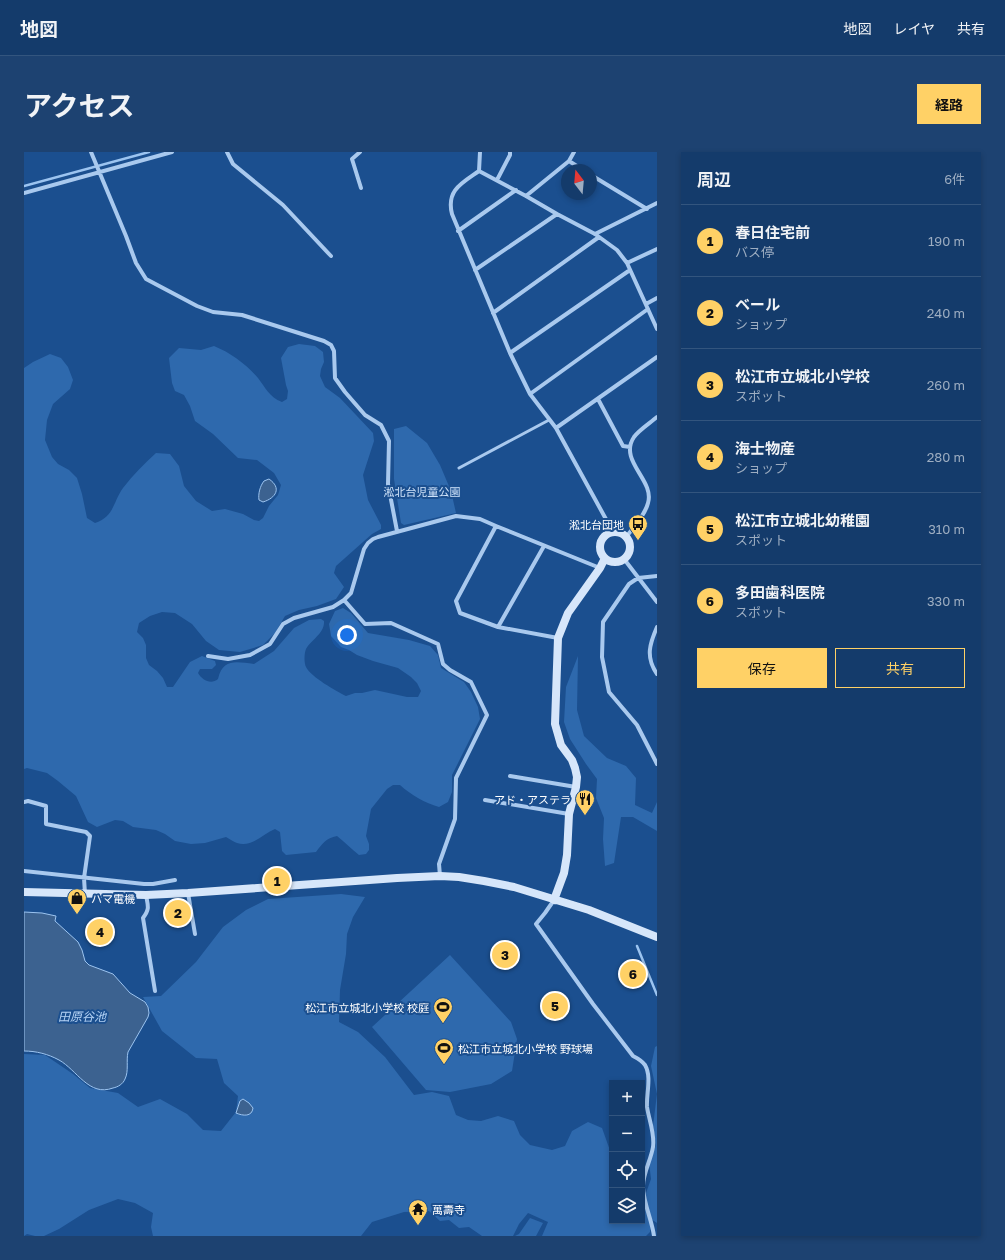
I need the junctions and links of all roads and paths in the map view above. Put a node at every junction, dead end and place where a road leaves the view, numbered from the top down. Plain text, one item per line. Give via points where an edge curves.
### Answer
1 (91, 152) edge
2 (172, 152) edge
3 (227, 152) edge
4 (360, 152) edge
5 (480, 152) edge
6 (510, 152) edge
7 (574, 152) edge
8 (569, 162) junction
9 (572, 164) edge
10 (479, 171) junction
11 (100, 172) junction
12 (597, 179) edge
13 (497, 180) junction
14 (361, 188) dead end
15 (516, 190) junction
16 (24, 193) edge
17 (526, 196) junction
18 (657, 203) edge
19 (647, 208) junction
20 (557, 214) junction
21 (458, 231) junction
22 (597, 235) junction
23 (657, 249) edge
24 (331, 256) dead end
25 (627, 263) junction
26 (475, 270) junction
27 (630, 270) junction
28 (657, 298) edge
29 (646, 304) junction
30 (648, 310) junction
31 (493, 313) junction
32 (657, 329) edge
33 (510, 353) junction
34 (657, 357) edge
35 (530, 394) junction
36 (598, 399) junction
37 (657, 417) edge
38 (549, 420) junction
39 (556, 428) junction
40 (630, 447) junction
41 (459, 468) dead end
42 (496, 526) junction
43 (397, 531) junction
44 (613, 532) junction
45 (626, 537) junction
46 (544, 546) junction
47 (605, 558) junction
48 (624, 559) junction
49 (600, 568) junction
50 (657, 576) edge
51 (638, 578) junction
52 (344, 600) junction
53 (657, 602) edge
54 (498, 627) junction
55 (657, 627) edge
56 (558, 638) junction
57 (208, 656) dead end
58 (657, 674) edge
59 (657, 764) edge
60 (510, 776) dead end
61 (576, 787) junction
62 (485, 800) dead end
63 (24, 802) edge
64 (569, 814) junction
65 (24, 871) edge
66 (440, 876) junction
67 (84, 878) junction
68 (175, 880) dead end
69 (24, 892) edge
70 (85, 894) junction
71 (188, 894) junction
72 (146, 895) junction
73 (554, 900) junction
74 (195, 934) dead end
75 (657, 937) edge
76 (155, 991) dead end
77 (654, 1236) edge

1 - 11 street
2 - 11 street
3 - 24 street via 233,164 283,205
4 - 14 street via 352,159
5 - 10 street
6 - 13 street
7 - 8 street
8 - 9 street
8 - 17 street
10 - 13 street
10 - 21 street via 458,186 452,194 450,209
11 - 16 street
11 - 43 street via 136,263 146,279 212,312 242,315 331,345 334,351 336,378 365,415 381,425 389,441 388,484
12 - 19 street
13 - 15 street
15 - 17 street
15 - 21 street
17 - 20 street
18 - 19 street
19 - 22 street
20 - 22 street
20 - 26 street
21 - 26 street
22 - 25 street via 617,250
22 - 31 street
23 - 25 street
25 - 27 street
26 - 31 street
27 - 29 street
27 - 33 street
28 - 29 street
29 - 30 street
30 - 32 street
30 - 35 street
31 - 33 street
33 - 35 street
34 - 36 street
35 - 38 street
36 - 39 street
36 - 40 street via 623,446
37 - 40 street via 634,437
38 - 39 street
38 - 41 lane
39 - 44 street
40 - 45 street via 630,455 649,494 645,510
42 - 43 street via 480,519 456,516
42 - 46 street
42 - 54 street via 456,601 460,613
43 - 52 street via 372,539 364,548 351,593
44 - 45 street
44 - 47 street via 601,540 600,550
45 - 48 street via 630,551
46 - 49 street
46 - 54 street
47 - 48 street via 614,562
47 - 49 street
48 - 51 street
49 - 56 street via 568,613
50 - 51 street
51 - 53 street
51 - 59 street via 629,584 603,622 602,656 609,692 637,725
52 - 57 street via 283,624 270,644 250,655 228,659
52 - 66 street via 365,624 391,623 438,644 443,664 471,682 487,714 456,778 455,819 440,864
54 - 56 street
55 - 58 street via 650,643 650,658
56 - 61 street via 555,724 561,745 575,768
60 - 61 street
61 - 64 street
62 - 64 street
63 - 67 street via 46,806 46,824 86,832 90,836
64 - 73 street via 564,873
65 - 67 street
66 - 71 street
66 - 73 street via 514,887
67 - 68 street via 144,884
67 - 70 street
69 - 70 street
70 - 72 street
71 - 72 street
71 - 74 street
72 - 76 street via 148,912 143,918
73 - 75 street via 589,910
73 - 77 street via 536,924 633,1056 645,1065 648,1074 647,1107 653,1144 643,1188

